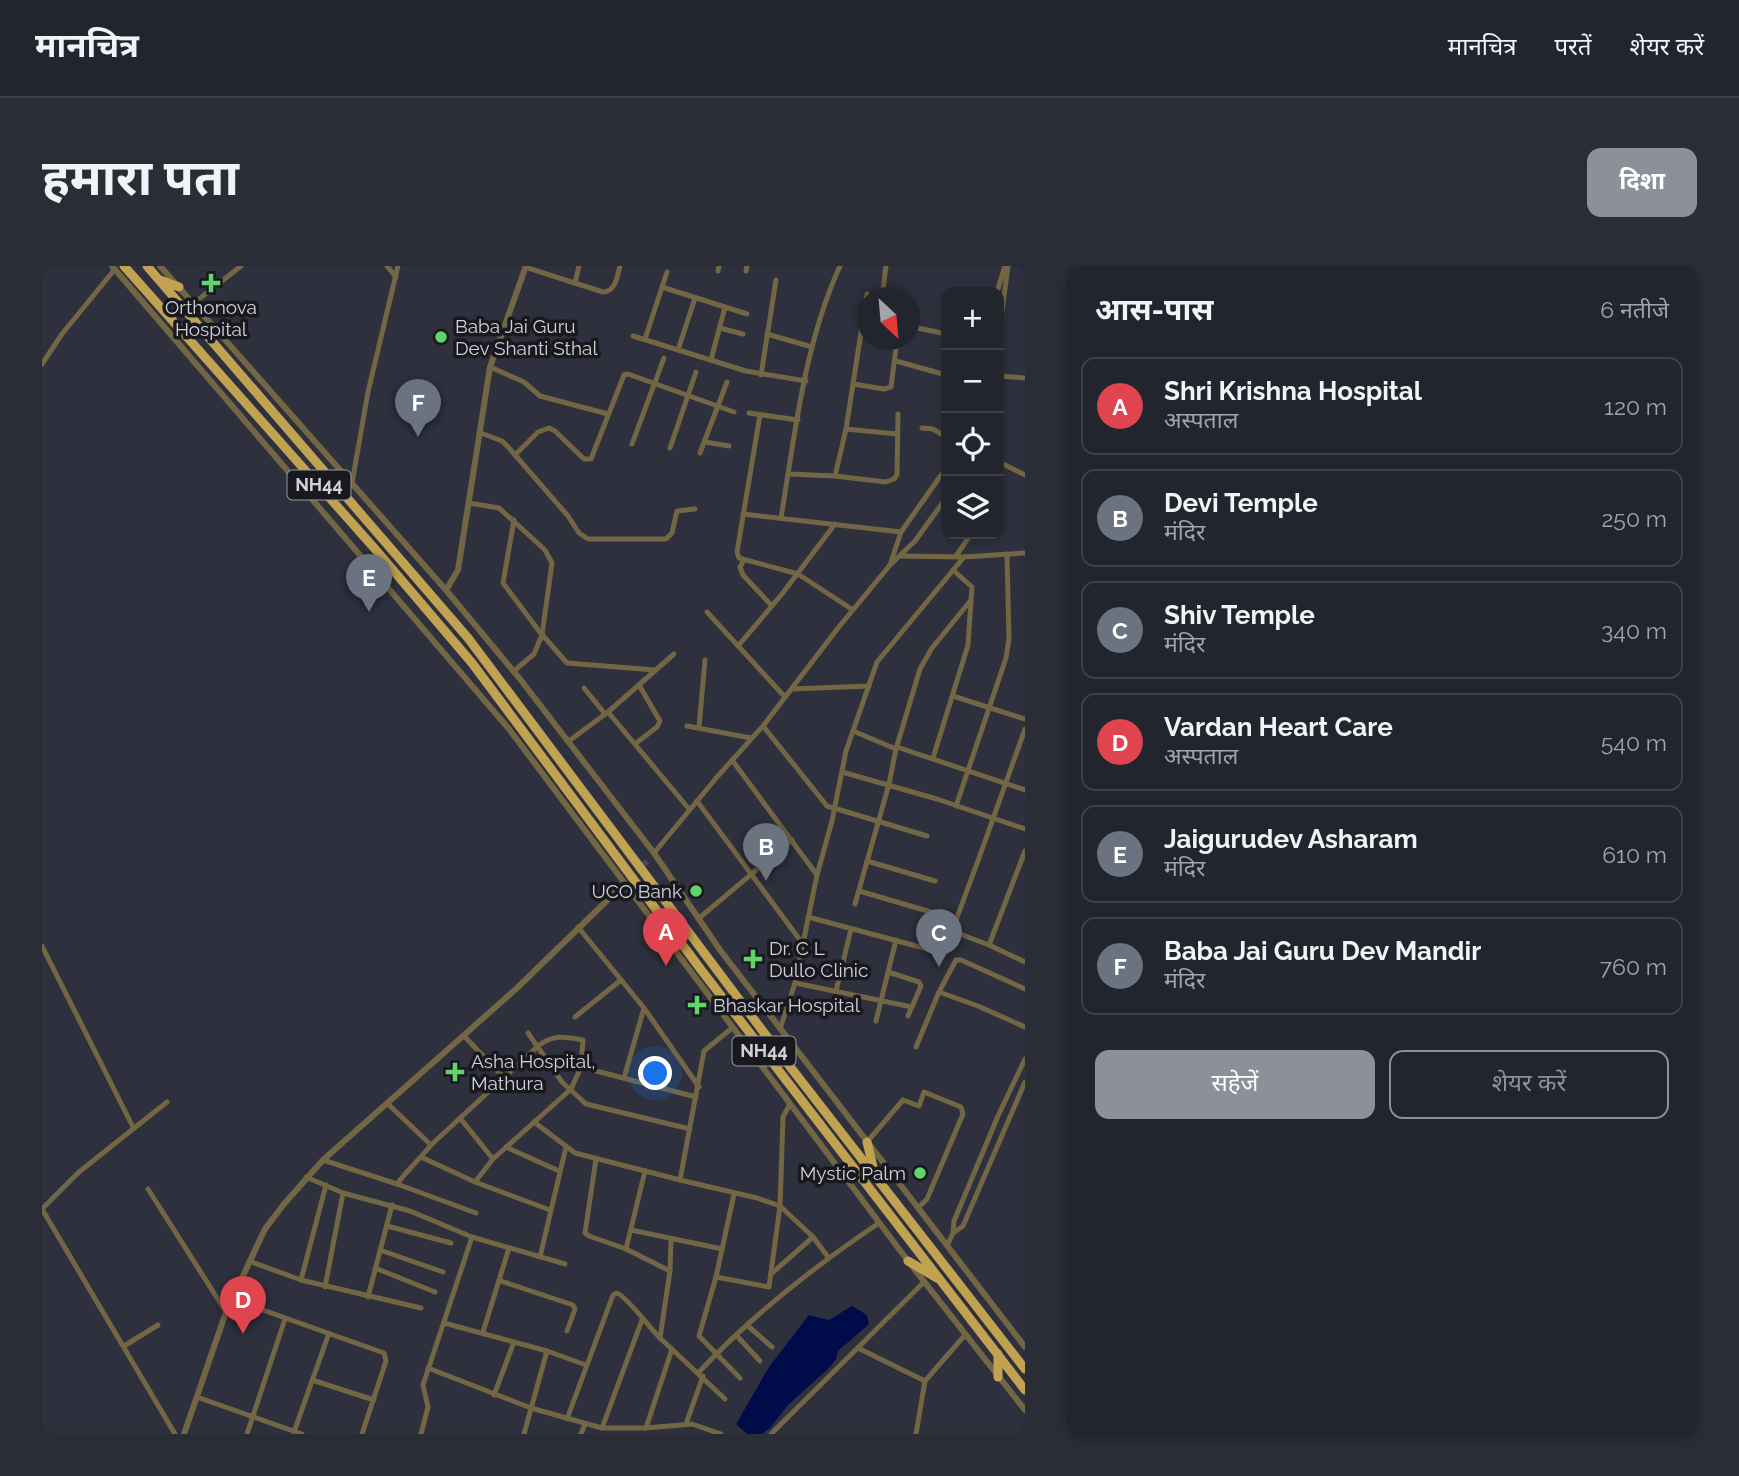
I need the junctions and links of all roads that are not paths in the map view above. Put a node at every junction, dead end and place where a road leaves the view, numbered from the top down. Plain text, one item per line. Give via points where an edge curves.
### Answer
1 (147, 266) edge
2 (160, 266) edge
3 (241, 266) edge
4 (387, 266) edge
5 (398, 266) edge
6 (579, 266) edge
7 (620, 266) edge
8 (829, 266) edge
9 (886, 266) edge
10 (1006, 266) edge
11 (117, 267) edge
12 (525, 267) edge
13 (839, 268) edge
14 (667, 272) dead end
15 (396, 277) junction
16 (158, 279) junction
17 (776, 280) dead end
18 (575, 283) junction
19 (179, 287) junction
20 (662, 287) junction
21 (883, 287) edge
22 (999, 287) edge
23 (1004, 287) edge
24 (695, 298) junction
25 (194, 303) junction
26 (725, 307) junction
27 (747, 314) dead end
28 (720, 328) junction
29 (920, 328) edge
30 (941, 333) edge
31 (743, 334) dead end
32 (767, 334) junction
33 (633, 335) dead end
34 (645, 339) junction
35 (812, 347) junction
36 (678, 350) junction
37 (859, 350) edge
38 (896, 350) edge
39 (664, 358) dead end
40 (712, 360) junction
41 (896, 360) junction
42 (42, 365) edge
43 (490, 367) junction
44 (696, 372) dead end
45 (941, 374) edge
46 (761, 375) junction
47 (1004, 376) edge
48 (1025, 378) edge
49 (806, 381) junction
50 (727, 382) dead end
51 (655, 384) junction
52 (853, 384) junction
53 (689, 396) junction
54 (719, 406) junction
55 (734, 412) dead end
56 (608, 414) junction
57 (749, 414) dead end
58 (898, 414) dead end
59 (760, 415) junction
60 (799, 420) junction
61 (922, 428) dead end
62 (846, 429) junction
63 (481, 433) junction
64 (897, 434) junction
65 (941, 434) edge
66 (705, 442) junction
67 (632, 444) dead end
68 (729, 446) dead end
69 (670, 448) dead end
70 (701, 453) dead end
71 (515, 455) junction
72 (1004, 464) edge
73 (789, 474) junction
74 (941, 475) edge
75 (1025, 475) edge
76 (835, 476) junction
77 (352, 483) junction
78 (469, 503) junction
79 (941, 504) edge
80 (695, 509) dead end
81 (744, 514) junction
82 (781, 518) junction
83 (514, 520) junction
84 (835, 524) junction
85 (901, 532) junction
86 (968, 539) edge
87 (1025, 553) edge
88 (1007, 554) junction
89 (902, 555) junction
90 (960, 556) junction
91 (744, 560) junction
92 (890, 565) junction
93 (953, 570) junction
94 (798, 574) junction
95 (446, 590) junction
96 (971, 600) junction
97 (772, 606) junction
98 (853, 610) junction
99 (707, 612) dead end
100 (542, 635) junction
101 (738, 646) junction
102 (674, 654) dead end
103 (705, 660) dead end
104 (655, 670) junction
105 (514, 671) junction
106 (639, 685) junction
107 (869, 686) junction
108 (584, 688) dead end
109 (791, 689) junction
110 (953, 696) junction
111 (785, 697) junction
112 (990, 709) junction
113 (606, 713) junction
114 (1025, 719) edge
115 (687, 726) dead end
116 (763, 726) junction
117 (699, 727) junction
118 (1025, 729) edge
119 (853, 731) junction
120 (751, 738) junction
121 (569, 741) junction
122 (635, 744) junction
123 (897, 748) junction
124 (933, 758) junction
125 (732, 760) junction
126 (970, 770) junction
127 (842, 772) junction
128 (1006, 782) junction
129 (889, 784) junction
130 (1025, 790) edge
131 (697, 800) junction
132 (956, 806) junction
133 (689, 809) junction
134 (834, 810) junction
135 (993, 818) junction
136 (878, 822) junction
137 (1025, 829) edge
138 (928, 836) dead end
139 (792, 840) junction
140 (1025, 851) edge
141 (654, 853) junction
142 (648, 860) tunnel mouth
143 (867, 861) junction
144 (752, 874) junction
145 (817, 875) junction
146 (935, 881) dead end
147 (625, 883) junction
148 (859, 891) junction
149 (855, 904) dead end
150 (938, 914) dead end
151 (808, 917) junction
152 (698, 919) junction
153 (578, 927) junction
154 (851, 929) junction
155 (952, 931) junction
156 (895, 940) junction
157 (803, 945) junction
158 (989, 945) junction
159 (42, 946) edge
160 (1025, 962) edge
161 (888, 972) junction
162 (621, 980) junction
163 (796, 983) junction
164 (1025, 989) edge
165 (836, 991) junction
166 (939, 992) junction
167 (881, 1002) junction
168 (912, 1007) junction
169 (644, 1008) junction
170 (908, 1016) dead end
171 (575, 1017) dead end
172 (876, 1021) dead end
173 (1025, 1027) edge
174 (732, 1028) junction
175 (780, 1029) junction
176 (528, 1033) dead end
177 (464, 1036) junction
178 (538, 1046) junction
179 (916, 1047) dead end
180 (1025, 1059) edge
181 (581, 1068) junction
182 (504, 1078) junction
183 (624, 1078) junction
184 (1025, 1082) edge
185 (1013, 1086) junction
186 (699, 1087) junction
187 (571, 1090) junction
188 (1021, 1091) junction
189 (696, 1097) junction
190 (167, 1102) dead end
191 (387, 1103) junction
192 (790, 1104) junction
193 (460, 1118) junction
194 (534, 1122) junction
195 (133, 1128) junction
196 (690, 1129) junction
197 (867, 1142) junction
198 (431, 1145) junction
199 (506, 1147) junction
200 (566, 1147) junction
201 (423, 1158) junction
202 (493, 1159) junction
203 (596, 1159) junction
204 (323, 1160) junction
205 (559, 1171) junction
206 (645, 1171) junction
207 (874, 1174) junction
208 (306, 1177) junction
209 (680, 1180) junction
210 (475, 1182) junction
211 (397, 1184) junction
212 (326, 1185) junction
213 (148, 1189) dead end
214 (968, 1189) junction
215 (343, 1193) junction
216 (734, 1194) junction
217 (976, 1194) junction
218 (392, 1205) junction
219 (780, 1206) junction
220 (918, 1208) junction
221 (42, 1209) edge
222 (550, 1210) junction
223 (476, 1213) dead end
224 (879, 1223) junction
225 (387, 1226) junction
226 (631, 1230) junction
227 (953, 1233) junction
228 (472, 1237) junction
229 (813, 1237) junction
230 (671, 1239) junction
231 (451, 1243) dead end
232 (947, 1246) junction
233 (509, 1248) junction
234 (626, 1249) junction
235 (722, 1249) junction
236 (380, 1250) junction
237 (540, 1257) junction
238 (828, 1257) junction
239 (249, 1261) junction
240 (908, 1261) junction
241 (565, 1264) dead end
242 (375, 1268) junction
243 (670, 1271) junction
244 (443, 1272) dead end
245 (771, 1274) junction
246 (716, 1277) junction
247 (301, 1280) junction
248 (500, 1281) junction
249 (942, 1281) junction
250 (924, 1282) junction
251 (325, 1287) junction
252 (435, 1292) dead end
253 (368, 1297) junction
254 (232, 1299) junction
255 (421, 1308) dead end
256 (226, 1312) junction
257 (285, 1319) junction
258 (642, 1320) junction
259 (444, 1323) junction
260 (158, 1325) dead end
261 (748, 1326) junction
262 (567, 1331) dead end
263 (483, 1332) junction
264 (329, 1333) junction
265 (965, 1335) junction
266 (737, 1336) junction
267 (660, 1338) junction
268 (514, 1342) junction
269 (124, 1346) junction
270 (772, 1346) dead end
271 (1025, 1347) edge
272 (858, 1348) junction
273 (672, 1349) junction
274 (547, 1351) junction
275 (716, 1354) junction
276 (998, 1354) junction
277 (760, 1361) dead end
278 (1021, 1361) edge
279 (586, 1364) junction
280 (428, 1368) junction
281 (1025, 1369) edge
282 (701, 1374) junction
283 (998, 1377) junction
284 (740, 1378) dead end
285 (312, 1380) junction
286 (925, 1381) junction
287 (1025, 1390) edge
288 (494, 1395) junction
289 (197, 1397) junction
290 (725, 1399) dead end
291 (374, 1400) junction
292 (531, 1408) junction
293 (1025, 1410) edge
294 (253, 1417) junction
295 (566, 1419) junction
296 (585, 1424) junction
297 (686, 1424) junction
298 (602, 1428) junction
299 (646, 1428) junction
300 (294, 1433) edge
301 (176, 1434) edge
302 (184, 1434) edge
303 (247, 1434) edge
304 (302, 1434) edge
305 (362, 1434) edge
306 (421, 1434) edge
307 (524, 1434) edge
308 (581, 1434) edge
309 (721, 1434) edge
310 (771, 1434) edge
311 (916, 1434) edge

1 - 16 highway, NH44
2 - 19 street
3 - 25 street
4 - 15 street
5 - 15 street
6 - 18 street
7 - 18 street via 608,292
8 - 13 street
9 - 21 street
10 - 22 street
10 - 23 street
11 - 42 street
11 - 147 street via 509,729
11 - 249 highway, NH44 via 375,549 479,672
12 - 18 street
12 - 43 street
13 - 35 street
14 - 20 street
15 - 77 street
16 - 19 highway
16 - 207 highway, NH44 via 475,647
17 - 32 street
19 - 25 street
20 - 24 street
20 - 34 street
24 - 26 street
24 - 36 street
25 - 77 street
26 - 27 street
26 - 28 street
28 - 31 street
28 - 40 street
29 - 30 street
32 - 35 street
32 - 46 street
33 - 34 street
34 - 36 street
35 - 49 street
36 - 40 street
37 - 52 street
38 - 41 street
39 - 51 street
40 - 46 street
41 - 45 street
41 - 52 street via 891,387
43 - 56 street via 524,382 540,396
43 - 63 street
44 - 53 street
46 - 49 street
47 - 48 street
49 - 60 street
50 - 54 street
51 - 53 street
51 - 56 street via 624,375
51 - 67 street
52 - 62 street
53 - 54 street
53 - 69 street
54 - 55 street
54 - 66 street
56 - 71 street via 588,460 549,428 538,432
57 - 59 street
58 - 64 street
59 - 60 street
59 - 81 street
60 - 73 street
61 - 65 street
62 - 64 street
62 - 76 street
63 - 71 street via 502,441
63 - 78 street
64 - 76 street via 894,479
66 - 68 street
66 - 70 street
71 - 80 street via 588,539 666,539 677,511
72 - 75 street
73 - 76 street
73 - 82 street
74 - 85 street
77 - 95 street
78 - 83 street via 499,508
78 - 95 street via 458,570
79 - 89 street
81 - 82 street
81 - 91 street via 737,552
82 - 84 street
83 - 100 street via 503,583
83 - 100 street via 545,550 552,564
84 - 85 street
84 - 94 street
85 - 92 street
86 - 90 street
87 - 88 street
88 - 90 street
88 - 112 street via 1008,649
89 - 90 street
89 - 92 street
90 - 93 street
91 - 94 street
91 - 97 street via 740,571
92 - 98 street
93 - 96 street via 972,587
93 - 107 street via 883,653
94 - 97 street
94 - 98 street
95 - 105 street
96 - 110 street via 968,645
96 - 123 street via 923,662
97 - 101 street
98 - 109 street
99 - 101 street
100 - 104 street via 567,663
100 - 105 street via 534,654
101 - 111 street
102 - 104 street
103 - 117 street
104 - 106 street
105 - 121 street
106 - 113 street
106 - 122 street via 660,721
107 - 109 street
107 - 119 street
108 - 113 street
109 - 111 street
110 - 112 street
110 - 124 street
111 - 116 street
112 - 114 street
112 - 126 street
113 - 121 street
113 - 122 street
115 - 117 street
116 - 120 street
116 - 134 street via 822,802
117 - 120 street
118 - 128 street
119 - 123 street
119 - 127 street
120 - 125 street
121 - 141 street
122 - 133 street
123 - 124 street
123 - 129 street
124 - 126 street
125 - 131 street
125 - 139 street
126 - 128 street
126 - 132 street
127 - 129 street
127 - 134 street
128 - 130 street
128 - 135 street
129 - 132 street
129 - 136 street
131 - 133 street
131 - 144 street
132 - 135 street
133 - 141 street
134 - 136 street
134 - 145 street
135 - 137 street
135 - 155 street
136 - 138 street
136 - 143 street
139 - 144 street
139 - 145 street
140 - 158 street
141 - 142 street
141 - 152 street
143 - 146 street
143 - 148 street
144 - 152 street
144 - 157 street
145 - 151 street
147 - 153 street
147 - 174 street
148 - 149 street
148 - 150 street
151 - 154 street
151 - 157 street
152 - 175 street
153 - 162 street
153 - 177 street
154 - 156 street
154 - 165 street
155 - 156 street via 940,951
155 - 158 street
156 - 161 street
157 - 163 street
158 - 160 street
159 - 195 street
161 - 167 street
161 - 168 street via 919,982
162 - 169 street
162 - 171 street
163 - 165 street
163 - 175 street
164 - 166 street via 959,959
165 - 167 street
166 - 173 street
166 - 179 street
167 - 168 street
167 - 172 street
168 - 170 street
169 - 183 street
169 - 186 street
174 - 186 street via 704,1051
174 - 192 street
175 - 197 street
176 - 178 street
177 - 182 street
177 - 191 street
178 - 181 street via 548,1038 583,1040
178 - 182 street
178 - 187 street
180 - 185 street
181 - 183 street
181 - 187 street
182 - 193 street
183 - 189 street
184 - 188 street
185 - 188 street
185 - 214 street
186 - 189 street
187 - 194 street
187 - 196 street via 586,1104
188 - 217 street
189 - 196 street
190 - 195 street
191 - 198 street
191 - 204 street
192 - 219 street via 783,1117
192 - 224 street
193 - 198 street
193 - 202 street
194 - 199 street
194 - 200 street
195 - 221 street
196 - 209 street
197 - 207 highway
197 - 220 street
197 - 220 street via 903,1100 919,1105 924,1092 961,1107 963,1114 927,1199
198 - 201 street
199 - 202 street
199 - 205 street
200 - 203 street
200 - 205 street
201 - 210 street
201 - 211 street via 414,1162
202 - 210 street
203 - 206 street
203 - 234 street via 585,1233
204 - 208 street
204 - 211 street
205 - 222 street
206 - 209 street
206 - 226 street
207 - 278 highway, NH44
208 - 212 street
208 - 239 street via 265,1229
209 - 216 street
210 - 222 street
211 - 223 street
212 - 215 street
212 - 247 street
213 - 256 street
214 - 217 street
214 - 227 street
215 - 218 street
215 - 251 street
216 - 219 street
216 - 235 street
217 - 227 street via 963,1226
218 - 225 street
218 - 228 street
219 - 229 street
219 - 245 street
220 - 232 street
221 - 269 street
222 - 237 street
224 - 238 street
224 - 240 street
225 - 231 street
225 - 236 street
226 - 230 street
226 - 234 street
227 - 232 street
228 - 233 street
228 - 259 street
229 - 238 street
229 - 245 street
230 - 235 street
230 - 243 street
232 - 271 street
233 - 237 street
233 - 248 street
234 - 243 street
235 - 246 street
236 - 242 street
236 - 244 street
237 - 241 street
238 - 261 street
239 - 247 street
239 - 254 street
240 - 249 highway
240 - 250 street
242 - 252 street
242 - 253 street
243 - 267 street
245 - 246 street via 769,1287
246 - 275 street via 699,1336
247 - 251 street
248 - 262 street via 573,1305
248 - 263 street
249 - 276 highway, NH44
250 - 265 street
250 - 272 street
251 - 253 street
253 - 255 street
254 - 256 street
254 - 257 street
256 - 289 street
257 - 264 street
257 - 294 street
258 - 267 street
258 - 279 street via 624,1295 612,1296
258 - 298 street
259 - 263 street
259 - 280 street
260 - 269 street
261 - 266 street
261 - 270 street
263 - 268 street
264 - 285 street
264 - 291 street via 384,1353 386,1362
265 - 283 street
265 - 286 street
266 - 275 street
266 - 277 street
267 - 273 street
268 - 274 street
268 - 288 street
269 - 301 street
272 - 286 street
272 - 310 street
273 - 282 street
273 - 299 street
274 - 279 street
274 - 292 street
275 - 282 street
275 - 284 street
276 - 283 highway
276 - 287 highway, NH44
278 - 281 highway, NH44
279 - 295 street
280 - 288 street
280 - 306 street via 423,1390 428,1412
282 - 290 street
282 - 297 street
283 - 293 street
285 - 291 street
285 - 300 street
286 - 311 street
288 - 292 street
289 - 294 street
289 - 302 street
291 - 305 street
292 - 295 street
292 - 307 street
294 - 300 street
294 - 303 street
295 - 296 street
296 - 298 street
296 - 308 street
297 - 299 street
297 - 309 street
298 - 299 street
300 - 304 street

